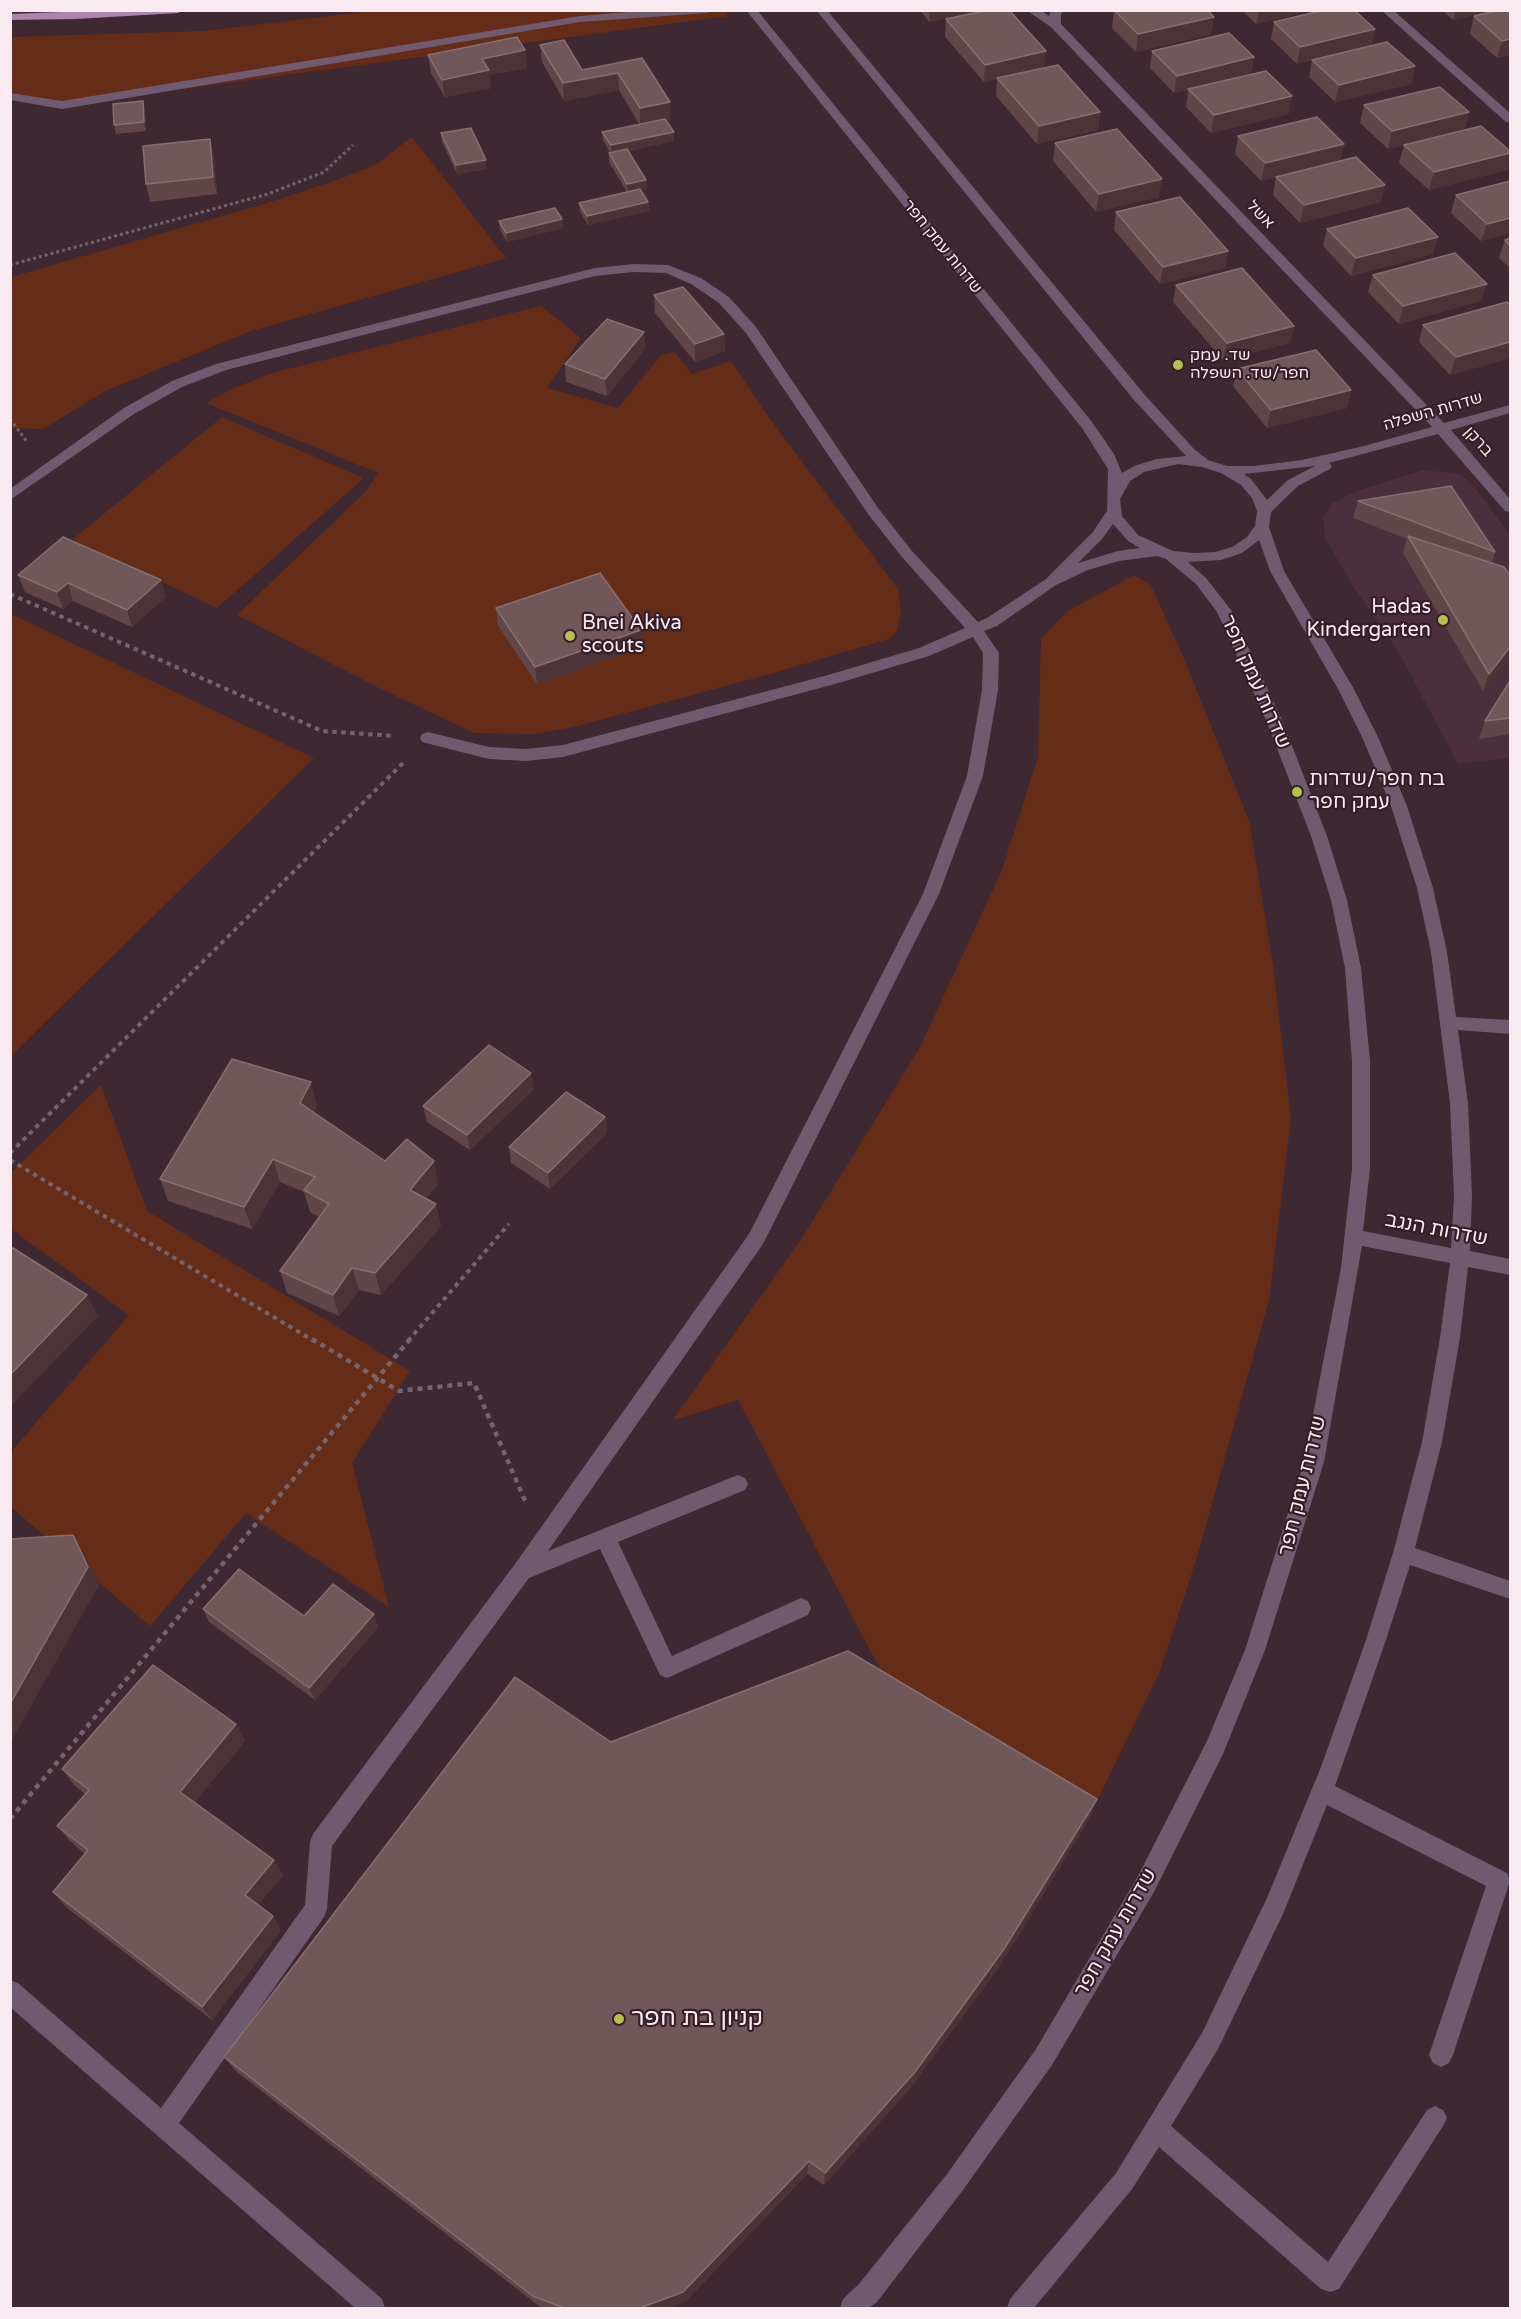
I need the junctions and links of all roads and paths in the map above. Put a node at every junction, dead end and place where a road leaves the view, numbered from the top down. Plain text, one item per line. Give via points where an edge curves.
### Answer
1 (178, 10) edge
2 (707, 10) edge
3 (751, 10) edge
4 (821, 10) edge
5 (1031, 10) edge
6 (1059, 10) edge
7 (1386, 10) edge
8 (10, 17) edge
9 (1055, 25) junction
10 (10, 96) edge
11 (1510, 119) edge
12 (353, 145) dead end
13 (10, 266) edge
14 (1510, 409) edge
15 (1441, 428) junction
16 (1366, 450) junction
17 (1203, 463) junction
18 (1226, 470) junction
19 (1115, 491) junction
20 (10, 496) edge
21 (1510, 508) edge
22 (1114, 512) junction
23 (1263, 519) junction
24 (1164, 553) junction
25 (1051, 582) junction
26 (10, 594) edge
27 (976, 630) junction
28 (428, 738) junction
29 (1450, 1023) junction
30 (1510, 1027) edge
31 (10, 1153) edge
32 (10, 1160) edge
33 (509, 1224) dead end
34 (1353, 1237) junction
35 (1460, 1258) junction
36 (1510, 1267) edge
37 (377, 1377) junction
38 (738, 1484) dead end
39 (605, 1537) junction
40 (543, 1542) junction
41 (1403, 1553) junction
42 (522, 1571) junction
43 (1510, 1590) edge
44 (801, 1608) dead end
45 (1323, 1791) junction
46 (10, 1819) edge
47 (10, 1991) edge
48 (1441, 2055) dead end
49 (1435, 2118) dead end
50 (164, 2124) junction
51 (1156, 2129) junction
52 (373, 2308) edge
53 (852, 2308) edge
54 (1019, 2308) edge

1 - 8 main road
2 - 10 street via 580,19 62,105
3 - 19 street, שדרות עמק חפר via 1087,425 1115,469
4 - 17 street via 1139,397
5 - 9 street, אשל
6 - 9 street via 1054,13
7 - 11 street
9 - 15 street, אשל
12 - 13 path via 324,172 268,194
14 - 15 street, שדרות השפלה
15 - 16 street, שדרות השפלה
15 - 21 street, ברקן
16 - 18 street, שדרות השפלה via 1302,464
16 - 23 street, שדרות השפלה via 1308,474 1279,495
17 - 18 street
17 - 19 street via 1178,460 1138,469 1124,478
18 - 23 street via 1246,482 1258,496
19 - 22 street
20 - 27 street via 129,411 177,384 220,367 595,272 668,269 696,281 724,300 751,330 873,511
22 - 24 street via 1133,538
22 - 25 street via 1097,536
23 - 24 street via 1252,540 1237,550 1194,558
23 - 29 street via 1277,571 1346,689 1399,806 1425,888
24 - 25 street via 1118,556
24 - 34 street, שדרות עמק חפר via 1201,582 1224,610 1274,720 1339,900 1353,968 1361,1061 1361,1169
25 - 27 street
26 - 28 path via 322,731
27 - 28 street via 924,652 841,677 563,751 489,753
27 - 40 street via 991,653 990,690 975,776 931,894 756,1239
28 - 31 path
29 - 30 street
29 - 35 street via 1459,1102 1463,1196
32 - 37 path
33 - 37 path
34 - 35 street, שדרות הנגב
34 - 53 street, שדרות עמק חפר via 1314,1462 1255,1650 1215,1747 1146,1884 1044,2057 955,2182
35 - 36 street, שדרות הנגב
35 - 41 street via 1432,1442
37 - 40 path via 399,1390 474,1383
37 - 46 path
38 - 39 street
39 - 42 street
39 - 44 street via 667,1668
40 - 42 street
41 - 43 street
41 - 45 street
42 - 50 street via 321,1842 316,1909
45 - 48 street via 1499,1881
45 - 51 street via 1275,1906 1210,2041
47 - 50 street
49 - 51 street via 1330,2280
50 - 52 street
51 - 54 street via 1124,2181

